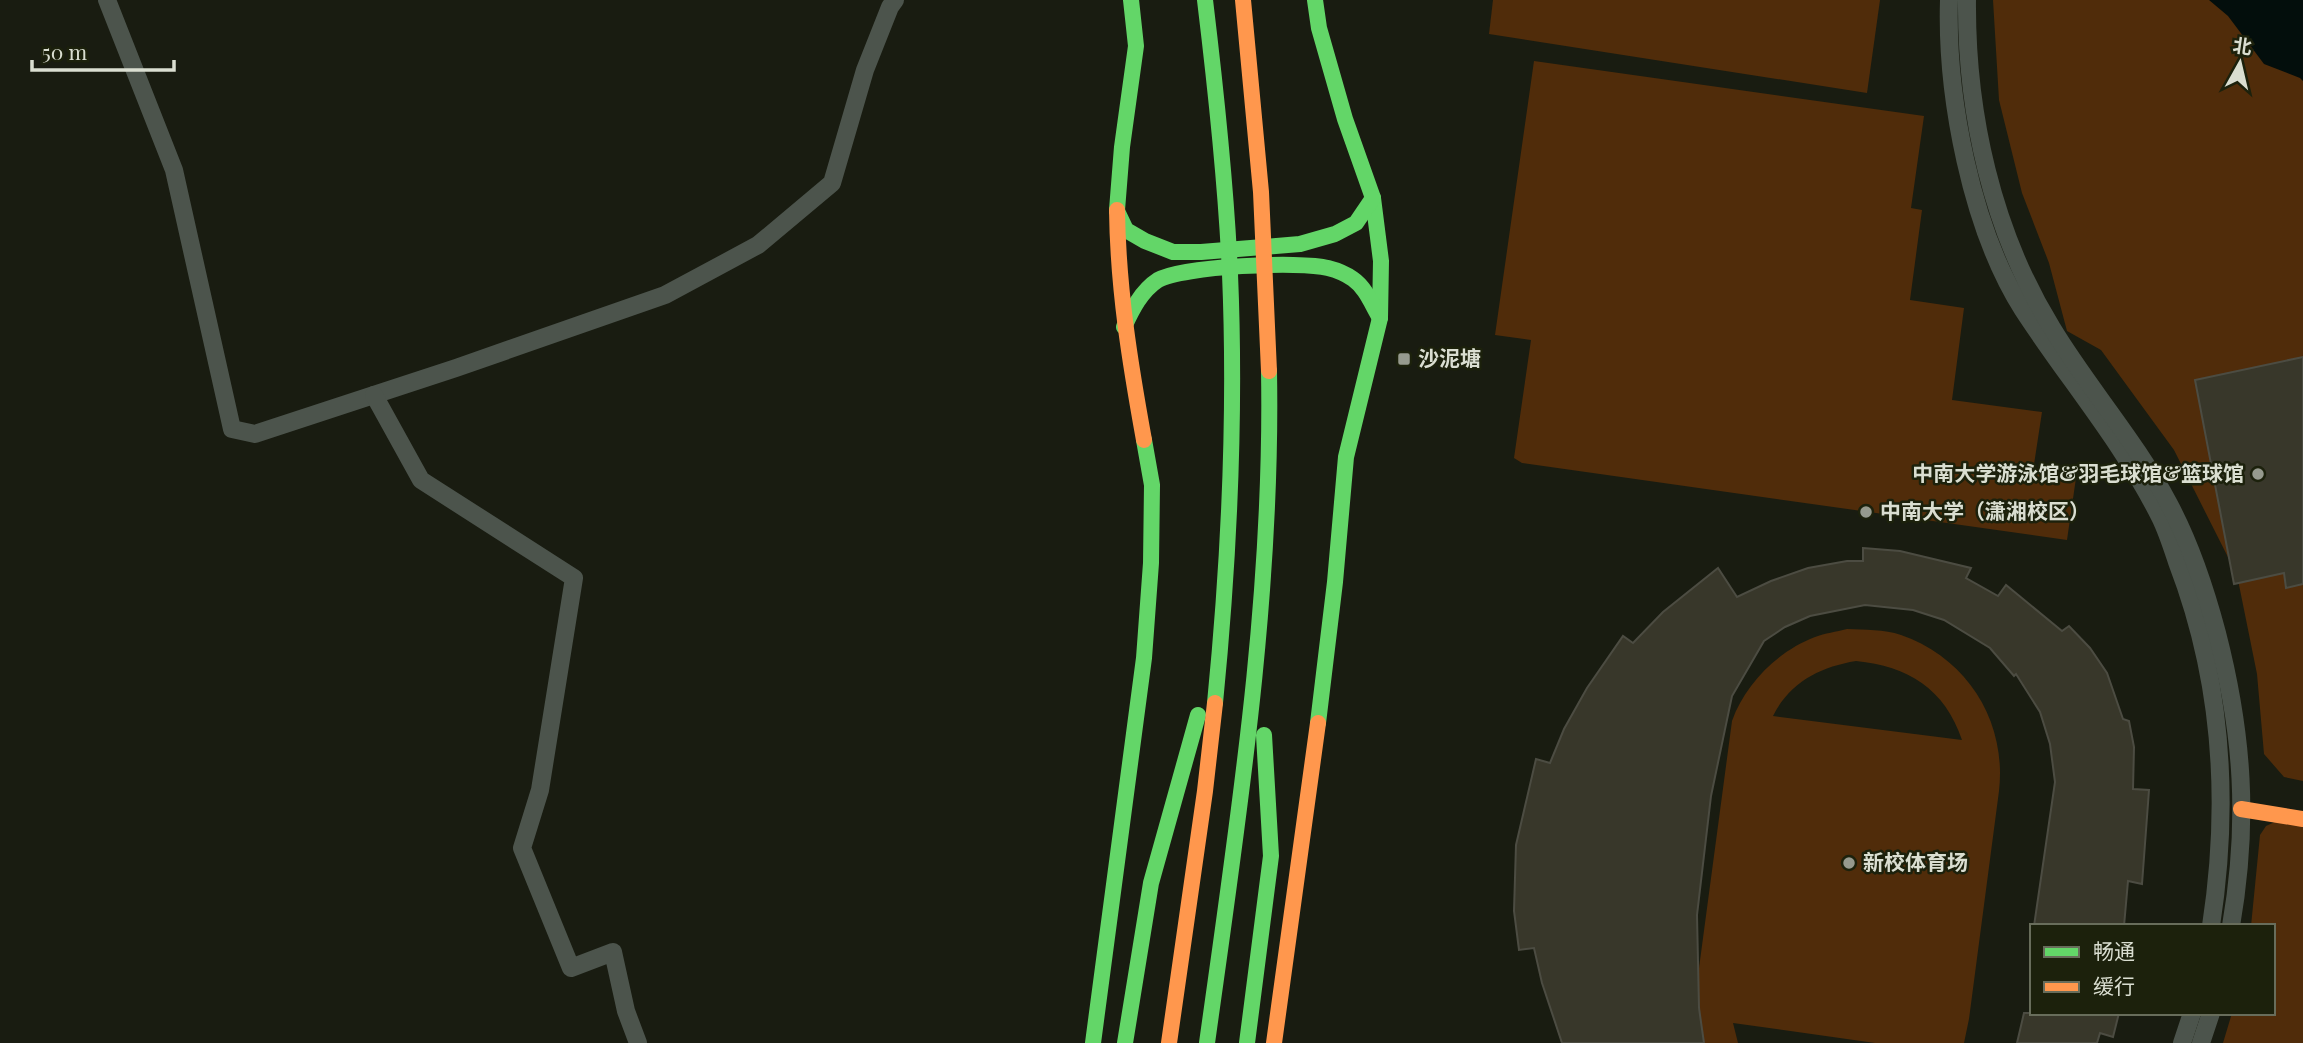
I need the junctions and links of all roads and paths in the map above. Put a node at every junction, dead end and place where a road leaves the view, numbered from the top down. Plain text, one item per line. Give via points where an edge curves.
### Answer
1 (107, 0) edge
2 (895, 0) edge
3 (1131, 0) edge
4 (1205, 0) edge
5 (1243, 0) edge
6 (1315, 0) edge
7 (1949, 0) edge
8 (1966, 0) edge
9 (1373, 198) junction
10 (1117, 211) junction
11 (1380, 318) junction
12 (1124, 327) junction
13 (374, 395) junction
14 (1220, 640) junction
15 (1258, 642) junction
16 (2241, 809) junction
17 (2303, 819) edge
18 (2211, 924) edge
19 (2231, 924) edge
20 (2191, 1015) edge
21 (2210, 1015) edge
22 (638, 1043) edge
23 (1093, 1043) edge
24 (1125, 1043) edge
25 (1169, 1043) edge
26 (1207, 1043) edge
27 (1247, 1043) edge
28 (1274, 1043) edge
29 (2182, 1043) edge
30 (2201, 1043) edge

1 - 13 street via 174,170 232,429 255,434
2 - 13 street via 865,70 832,183 758,245 665,296
3 - 10 main road via 1136,46
4 - 14 main road via 1227,215 1231,317 1229,482
5 - 15 main road via 1264,211 1268,315 1267,511
6 - 9 main road via 1345,119
7 - 18 street via 1962,138 1989,240 2022,308 2123,454 2161,519 2208,659 2216,705 2222,831
8 - 16 street via 1970,78 1994,199 2015,255 2052,329 2146,461 2191,550 2227,671 2240,750
9 - 10 main road via 1356,223 1335,234 1300,244 1201,252 1173,252 1145,241 1126,230
9 - 11 main road via 1381,261
10 - 12 main road
11 - 12 main road via 1356,281 1327,268 1297,264 1163,278 1132,308
11 - 28 main road via 1346,457 1309,796
12 - 23 main road via 1152,485 1151,563 1144,659
13 - 22 street via 421,480 574,578 540,790 522,848 571,968 613,952
14 - 24 main road via 1151,883
14 - 25 main road
15 - 26 main road via 1244,783
15 - 27 main road via 1270,856
16 - 17 main road
16 - 19 street
20 - 29 street
21 - 30 street

